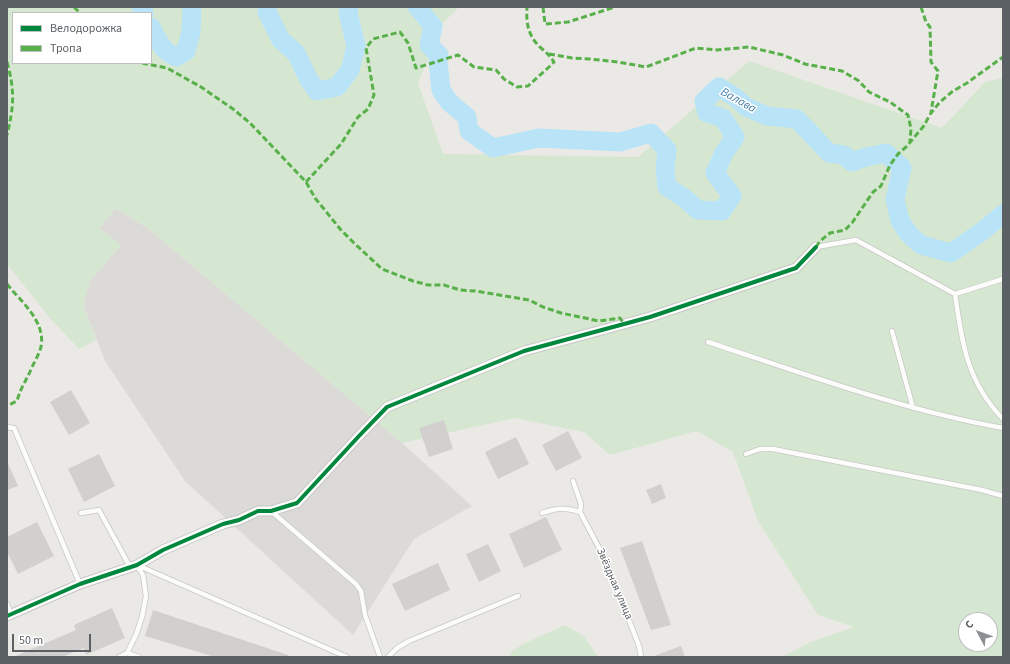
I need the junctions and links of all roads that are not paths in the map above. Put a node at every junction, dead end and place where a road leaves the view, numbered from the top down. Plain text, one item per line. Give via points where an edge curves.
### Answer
1 (816, 247) joint
2 (1003, 279) edge
3 (955, 294) junction
4 (892, 331) dead end
5 (708, 342) dead end
6 (913, 408) junction
7 (1003, 419) edge
8 (7, 427) edge
9 (1003, 428) edge
10 (746, 454) dead end
11 (573, 480) dead end
12 (1003, 496) edge
13 (271, 511) junction
14 (580, 512) junction
15 (81, 513) dead end
16 (542, 513) dead end
17 (133, 566) junction
18 (80, 584) junction
19 (518, 596) dead end
20 (7, 604) edge
21 (9, 615) edge
22 (127, 653) junction
23 (119, 657) edge
24 (139, 657) edge
25 (347, 657) edge
26 (380, 657) edge
27 (388, 657) edge
28 (641, 657) edge

1 - 3 lane via 856,240
1 - 13 street via 796,268 650,317 524,351 387,407 297,503
2 - 3 lane
3 - 7 lane via 969,366 985,397
4 - 6 lane
5 - 6 lane
6 - 9 lane
8 - 18 lane via 14,428
10 - 12 lane via 760,449 773,449
11 - 14 lane, Звёздная улица
13 - 17 street via 258,511 223,524
13 - 26 lane via 356,584 361,591 365,615
14 - 16 lane via 556,508
14 - 28 lane, Звёздная улица via 607,563
15 - 17 lane via 99,510
17 - 18 street
17 - 22 lane via 144,575 146,596 142,617
17 - 25 lane
18 - 21 street
19 - 27 lane via 409,641
20 - 21 lane
22 - 23 lane
22 - 24 lane

